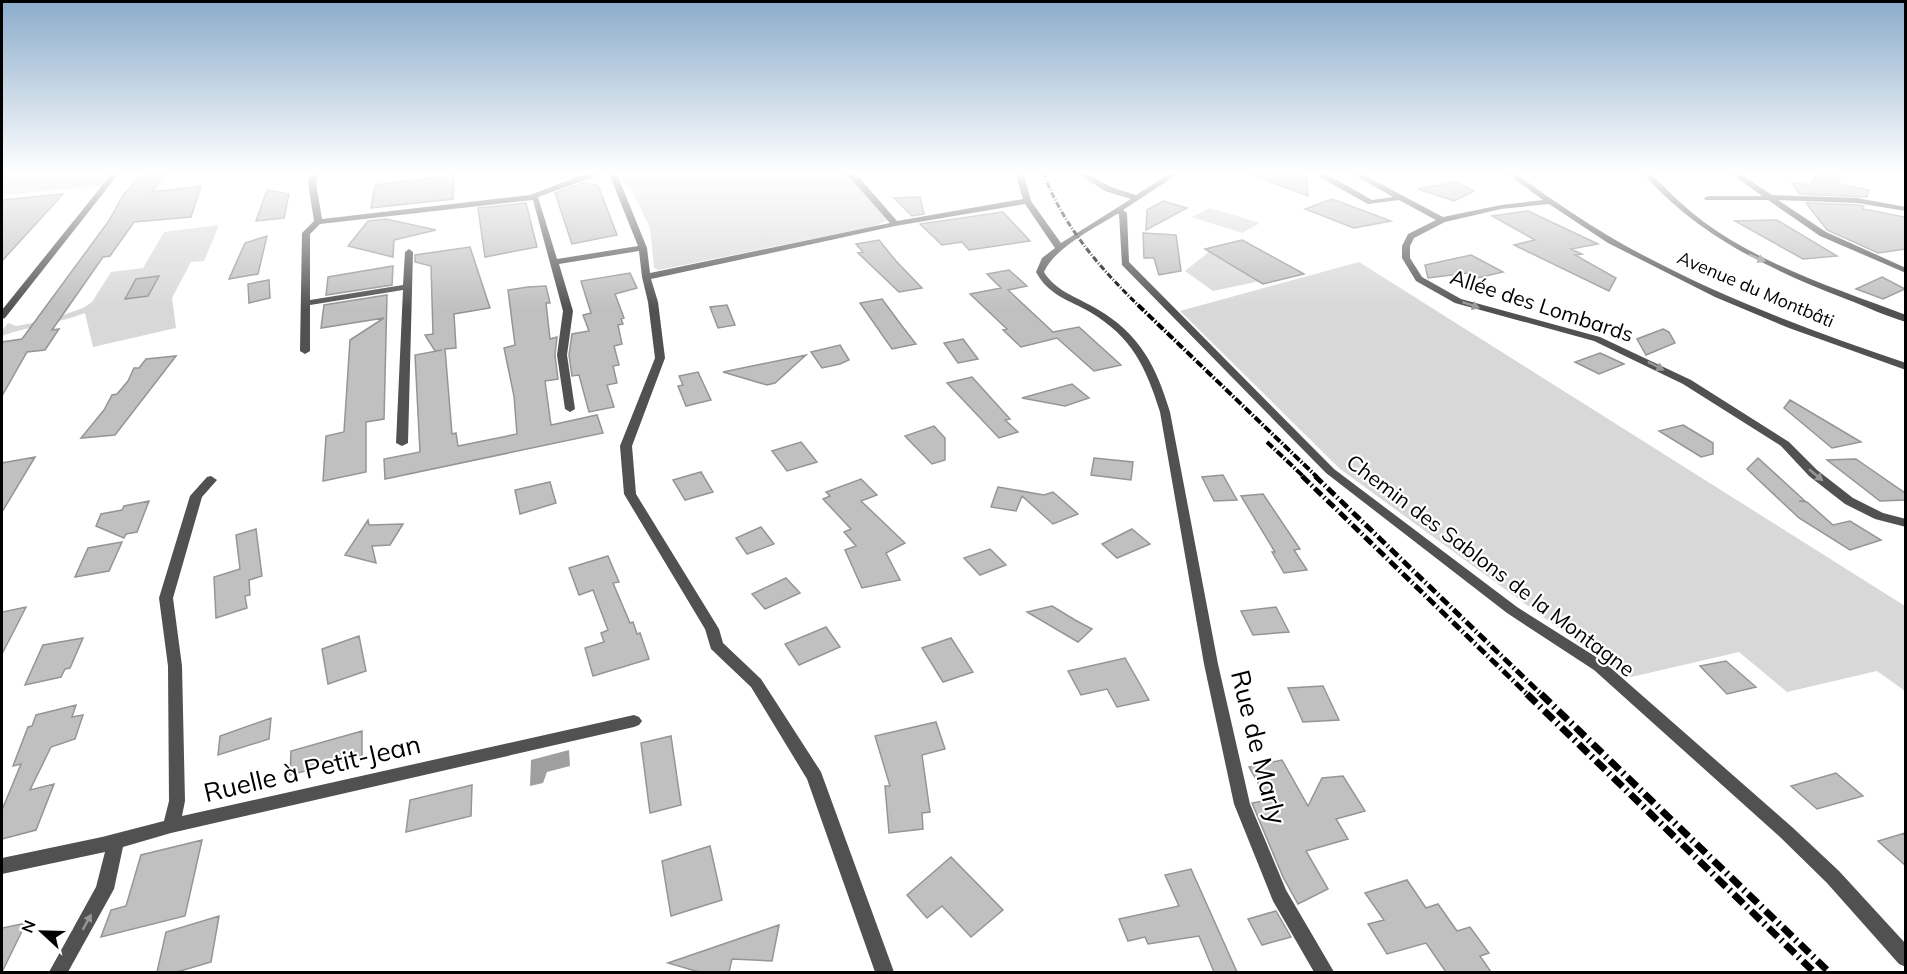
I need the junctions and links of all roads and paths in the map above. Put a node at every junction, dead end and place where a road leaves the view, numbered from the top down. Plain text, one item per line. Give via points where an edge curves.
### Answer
1 (78, 217) edge
2 (317, 217) edge
3 (355, 217) edge
4 (541, 217) edge
5 (634, 217) edge
6 (890, 217) edge
7 (933, 217) edge
8 (1039, 217) edge
9 (1108, 217) edge
10 (1123, 217) edge
11 (1437, 217) edge
12 (1454, 217) edge
13 (1575, 217) edge
14 (1691, 217) edge
15 (1797, 217) edge
16 (1442, 220) junction
17 (318, 222) junction
18 (896, 224) junction
19 (644, 248) junction
20 (1060, 248) junction
21 (409, 252) dead end
22 (553, 262) junction
23 (1905, 271) edge
24 (645, 277) junction
25 (408, 287) junction
26 (6, 302) edge
27 (307, 303) junction
28 (2, 316) edge
29 (1905, 319) edge
30 (305, 351) dead end
31 (1905, 367) edge
32 (570, 409) dead end
33 (402, 443) dead end
34 (211, 480) dead end
35 (1905, 523) edge
36 (634, 721) dead end
37 (171, 826) junction
38 (116, 841) junction
39 (2, 866) edge
40 (1905, 957) edge
41 (58, 972) edge
42 (884, 972) edge
43 (1324, 972) edge

1 - 26 street
2 - 17 street
3 - 17 street
4 - 22 street
5 - 19 street
6 - 18 street
7 - 18 street
8 - 20 street
9 - 20 street
10 - 40 street, Chemin des Sablons de la Montagne via 1125,263 1330,471 1512,609 1599,666 1802,847
11 - 16 street
12 - 16 street, Allée des Lombards
13 - 31 street, Avenue du Montbâti via 1620,245 1710,289
14 -> 29 street via 1748,254
15 - 23 street via 1823,234
16 -> 35 street, Allée des Lombards via 1411,236 1406,246 1406,258 1419,279 1458,301 1597,339 1687,382 1785,444 1813,473 1849,501
17 - 27 street via 306,233
18 - 24 street
19 - 22 street
19 - 24 street
20 - 43 street, Rue de Marly via 1042,265 1042,278 1118,327 1136,343 1149,363 1165,412 1211,664 1242,804 1279,895
21 - 25 street
22 - 32 street via 568,311 562,355
24 - 42 street via 653,302 660,358 626,446 630,494 712,629 716,645 760,689 815,777
25 - 27 street
25 - 33 street
26 - 28 street
27 - 30 street
34 - 37 street via 196,496 166,598 175,677 177,801
36 - 37 street, Ruelle à Petit-Jean
37 - 38 street, Ruelle à Petit-Jean
38 - 39 street, Ruelle à Petit-Jean
41 -> 38 street via 105,889

